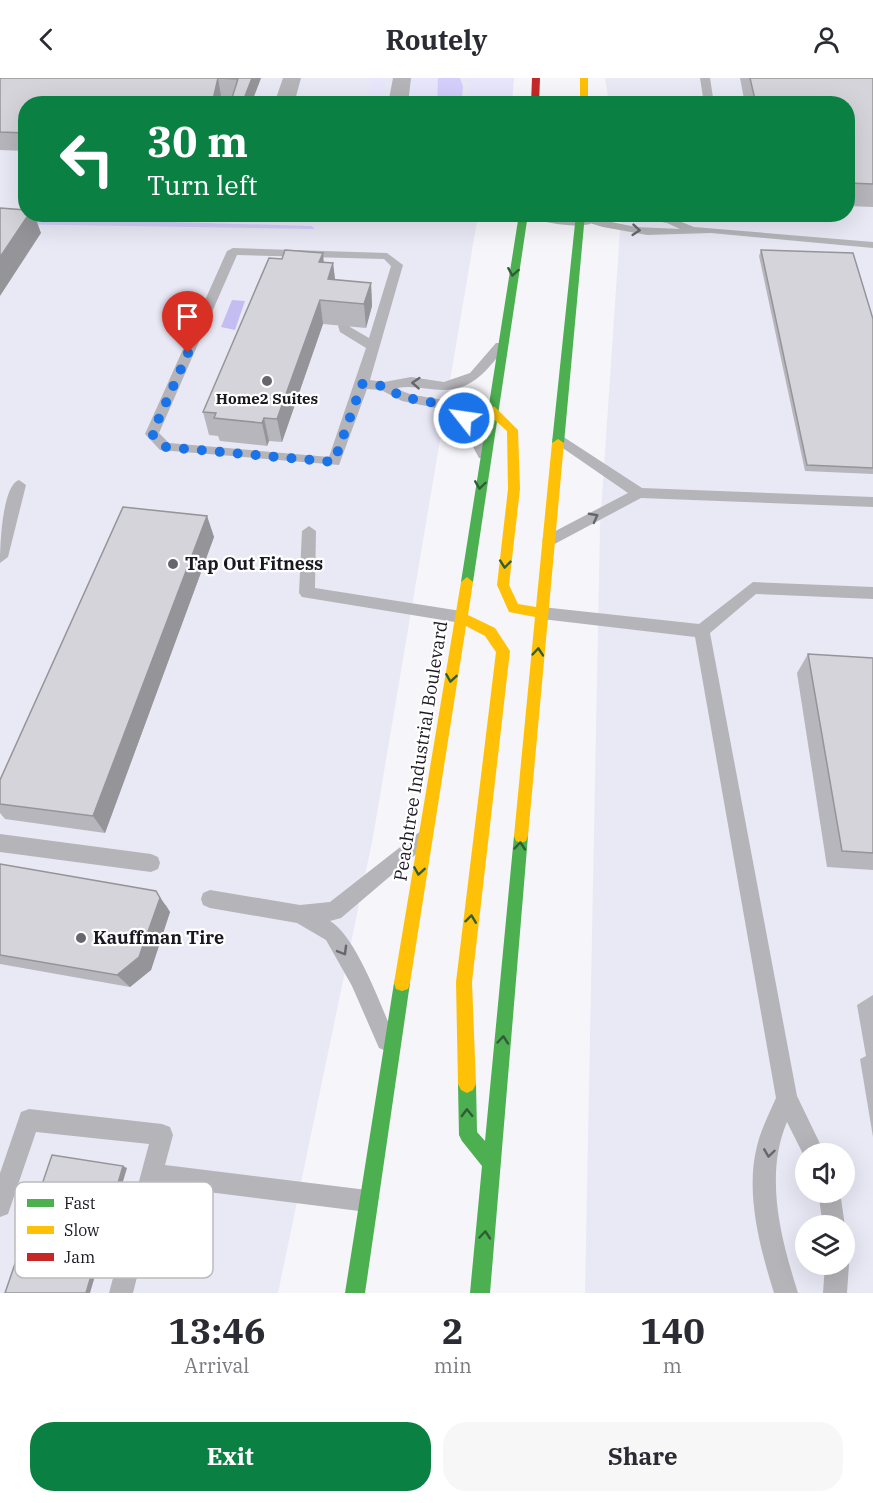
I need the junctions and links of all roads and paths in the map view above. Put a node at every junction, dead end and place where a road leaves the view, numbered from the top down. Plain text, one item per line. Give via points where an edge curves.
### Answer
1 (292, 78) edge
2 (402, 78) edge
3 (536, 78) edge
4 (584, 78) edge
5 (705, 78) edge
6 (286, 96) edge
7 (399, 96) edge
8 (535, 96) edge
9 (584, 96) edge
10 (708, 96) edge
11 (523, 222) edge
12 (581, 222) edge
13 (598, 222) edge
14 (674, 222) edge
15 (690, 229) junction
16 (711, 230) junction
17 (713, 243) dead end
18 (873, 245) edge
19 (344, 326) edge
20 (500, 345) junction
21 (373, 346) junction
22 (362, 384) junction
23 (384, 386) junction
24 (491, 410) junction
25 (559, 439) junction
26 (484, 455) junction
27 (19, 485) dead end
28 (639, 493) junction
29 (873, 502) edge
30 (309, 531) dead end
31 (549, 541) junction
32 (1, 547) edge
33 (873, 593) edge
34 (542, 613) junction
35 (461, 617) junction
36 (702, 631) junction
37 (425, 835) junction
38 (0, 843) edge
39 (151, 863) dead end
40 (210, 899) dead end
41 (300, 914) junction
42 (390, 1052) junction
43 (787, 1098) junction
44 (809, 1143) edge
45 (492, 1162) junction
46 (152, 1174) junction
47 (150, 1182) edge
48 (368, 1202) junction
49 (0, 1206) edge
50 (836, 1275) edge
51 (125, 1278) edge
52 (121, 1293) edge
53 (355, 1293) edge
54 (480, 1293) edge
55 (786, 1293) edge
56 (835, 1293) edge

1 - 6 street
2 - 7 street
3 - 8 highway
4 - 9 highway
5 - 10 lane
11 -> 20 highway, Peachtree Industrial Boulevard
12 - 25 highway
13 -> 15 lane via 671,233
14 - 15 lane
15 - 16 lane
16 - 17 lane
16 - 18 lane
19 - 21 lane via 355,338
20 -> 23 lane via 475,376 445,386 411,381
20 - 24 highway, Peachtree Industrial Boulevard
21 - 22 lane
21 - 22 lane via 383,296 397,265 387,256 233,251 152,434 165,447 334,462
22 - 23 lane
23 - 26 lane via 402,397 440,404 464,418
24 - 26 highway, Peachtree Industrial Boulevard
24 -> 34 highway via 512,430 514,489 503,585 514,608
25 - 28 lane
25 - 31 highway
26 -> 35 highway, Peachtree Industrial Boulevard
27 - 32 lane
28 - 29 lane
31 -> 28 lane
30 - 35 lane via 307,593
31 - 34 highway
33 - 36 lane via 753,588
34 - 36 lane
45 -> 34 highway
35 -> 37 highway, Peachtree Industrial Boulevard
45 -> 35 highway via 468,1135 464,982 503,651 490,632
36 - 43 lane
37 - 41 lane via 334,911
37 -> 42 highway, Peachtree Industrial Boulevard
38 - 39 lane
40 - 41 lane
41 -> 42 lane via 333,933 359,979
42 - 48 highway, Peachtree Industrial Boulevard
43 - 44 lane
43 -> 55 lane via 767,1150 772,1250
54 -> 45 highway
46 - 47 lane
46 - 48 lane
46 - 49 lane via 162,1135 29,1120
48 - 53 highway, Peachtree Industrial Boulevard
50 - 56 lane
51 - 52 lane

